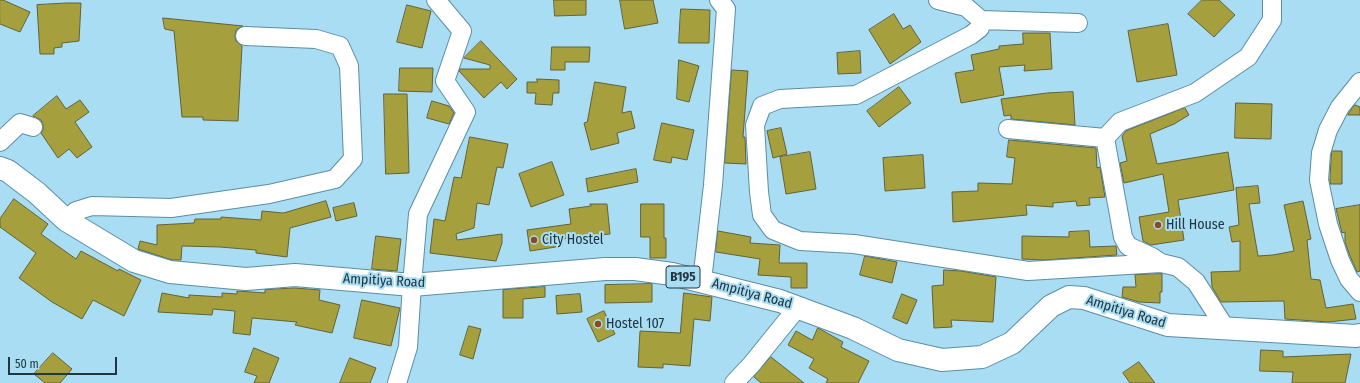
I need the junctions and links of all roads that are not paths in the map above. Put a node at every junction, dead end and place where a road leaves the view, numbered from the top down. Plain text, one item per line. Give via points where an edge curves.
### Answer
1 (436, 0) edge
2 (719, 0) edge
3 (938, 0) edge
4 (1272, 0) edge
5 (982, 20) junction
6 (1078, 22) dead end
7 (245, 36) dead end
8 (1360, 82) edge
9 (33, 127) dead end
10 (1008, 129) dead end
11 (1105, 138) junction
12 (0, 142) edge
13 (0, 168) edge
14 (66, 220) junction
15 (1161, 263) junction
16 (702, 281) junction
17 (412, 285) junction
18 (1360, 292) edge
19 (798, 307) junction
20 (1226, 329) junction
21 (1360, 335) edge
22 (397, 383) edge
23 (734, 383) edge

1 - 17 street via 462,31 445,81 466,112 418,214
2 - 16 street via 726,9 713,185
3 - 5 street via 966,7
4 - 11 street via 1272,20 1248,57 1195,93 1120,122
5 - 6 street
5 - 15 street via 980,28 971,35 856,95 780,99 762,106 755,124 759,192 762,215 773,230 800,241 854,244 1028,271
7 - 14 street via 316,39 340,46 349,66 353,159 335,179 269,194 171,208 92,206 76,211
8 - 18 street via 1340,106 1328,130 1321,153 1319,180 1328,224 1340,260
9 - 12 street via 20,123
10 - 11 street
11 - 15 street via 1123,237 1128,246
13 - 14 main road, Ampitiya Road / B195 via 37,193
14 - 17 main road, Ampitiya Road / B195 via 134,261 170,272 246,279 296,275
15 - 20 street via 1178,267 1196,282
16 - 17 main road, Ampitiya Road / B195 via 672,274 605,269
16 - 19 main road, Ampitiya Road / B195
17 - 22 street via 408,347
19 - 20 main road, Ampitiya Road / B195 via 853,328 898,350 942,360 982,357 1006,346 1051,306 1069,297 1084,298 1168,325
19 - 23 street
20 - 21 main road, Ampitiya Road / B195

